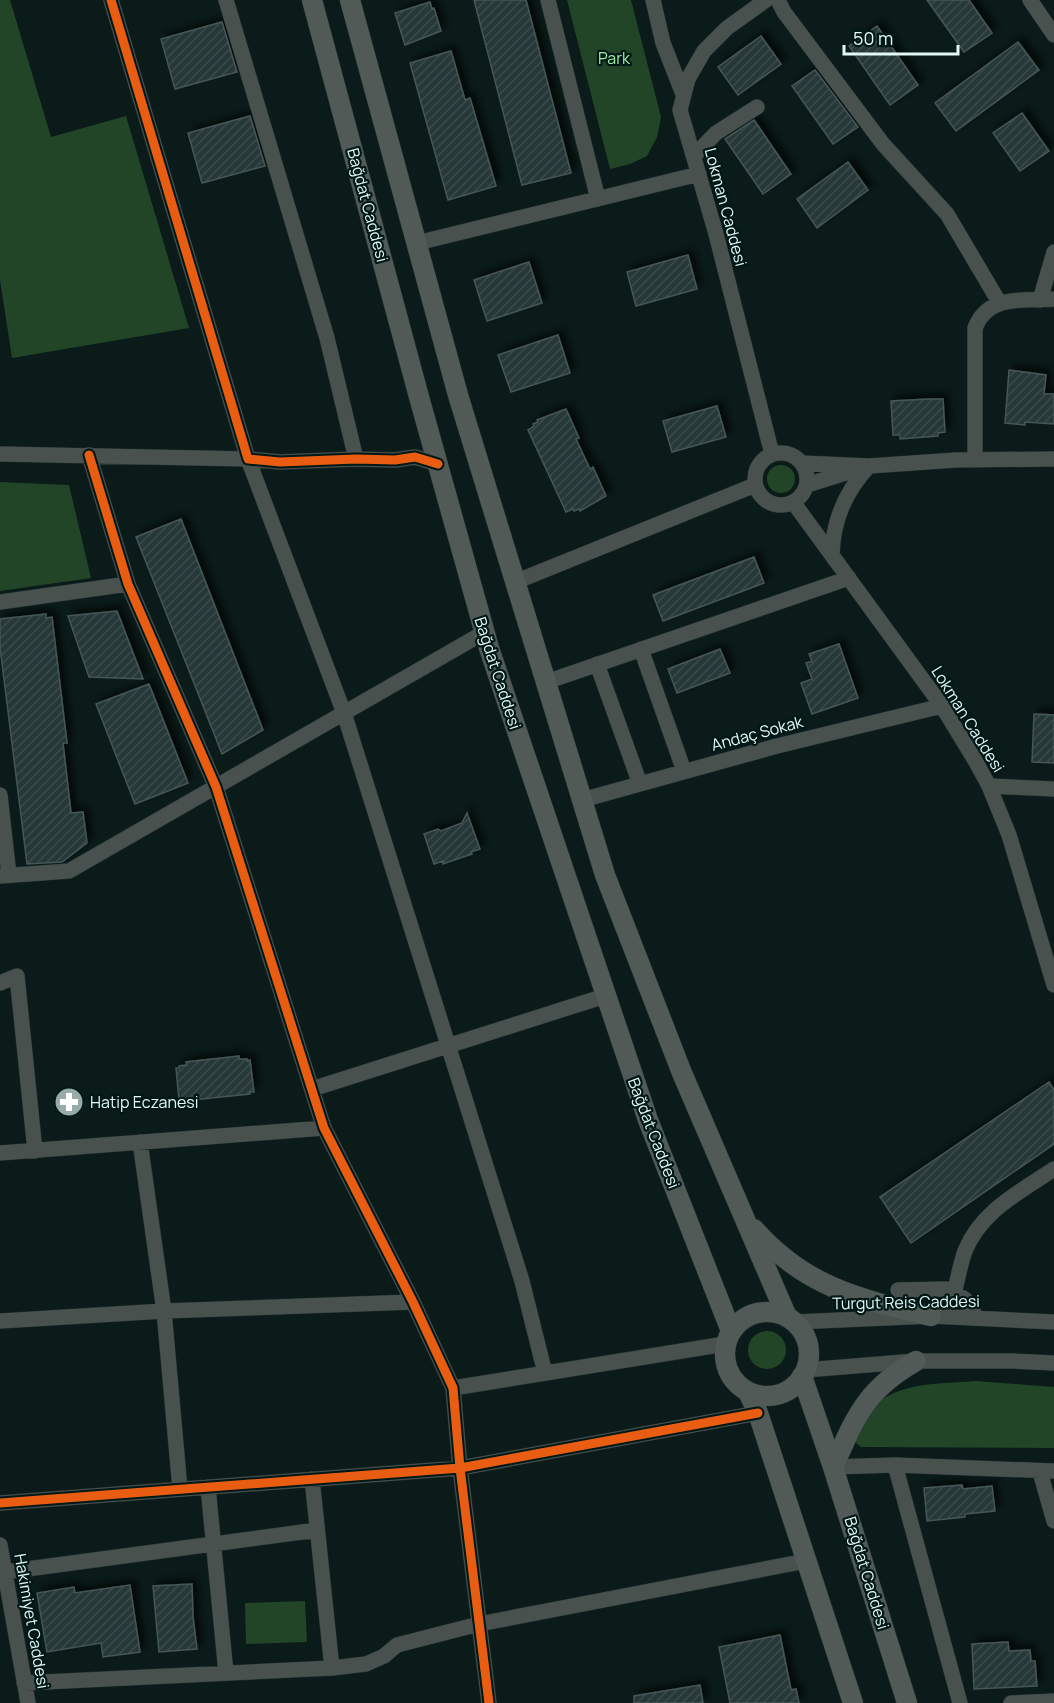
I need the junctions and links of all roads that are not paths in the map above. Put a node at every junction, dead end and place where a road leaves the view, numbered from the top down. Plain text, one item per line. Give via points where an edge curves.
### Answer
1 (111, 0) edge
2 (226, 0) edge
3 (312, 0) edge
4 (351, 0) edge
5 (548, 0) edge
6 (653, 0) edge
7 (766, 0) edge
8 (778, 0) edge
9 (1030, 0) edge
10 (1054, 35) edge
11 (683, 94) junction
12 (757, 106) dead end
13 (694, 156) junction
14 (699, 174) junction
15 (598, 199) junction
16 (417, 243) junction
17 (1054, 252) edge
18 (1047, 300) edge
19 (999, 302) junction
20 (0, 454) edge
21 (772, 454) junction
22 (89, 455) junction
23 (248, 459) junction
24 (356, 459) junction
25 (1054, 459) edge
26 (975, 460) junction
27 (802, 463) junction
28 (438, 464) junction
29 (869, 466) junction
30 (755, 485) junction
31 (807, 485) junction
32 (793, 502) junction
33 (832, 555) junction
34 (849, 578) junction
35 (515, 582) junction
36 (128, 584) junction
37 (0, 602) edge
38 (485, 632) junction
39 (641, 649) junction
40 (597, 664) junction
41 (546, 682) junction
42 (942, 706) junction
43 (344, 713) junction
44 (684, 771) junction
45 (640, 784) junction
46 (989, 786) junction
47 (216, 787) junction
48 (1054, 789) edge
49 (0, 795) edge
50 (582, 801) junction
51 (4, 876) edge
52 (1053, 979) edge
53 (0, 983) edge
54 (605, 996) junction
55 (450, 1046) junction
56 (312, 1089) junction
57 (324, 1128) junction
58 (140, 1142) junction
59 (35, 1151) junction
60 (0, 1154) edge
61 (1054, 1169) edge
62 (743, 1214) junction
63 (898, 1290) dead end
64 (954, 1293) junction
65 (413, 1302) junction
66 (164, 1311) junction
67 (931, 1316) junction
68 (976, 1318) junction
69 (791, 1319) junction
70 (0, 1321) edge
71 (1054, 1322) edge
72 (728, 1337) junction
73 (916, 1361) junction
74 (1054, 1363) edge
75 (545, 1373) junction
76 (804, 1373) junction
77 (453, 1388) junction
78 (748, 1392) junction
79 (758, 1413) junction
80 (895, 1465) junction
81 (833, 1467) junction
82 (460, 1468) junction
83 (1047, 1471) edge
84 (312, 1479) junction
85 (208, 1487) junction
86 (180, 1489) junction
87 (0, 1503) edge
88 (1054, 1521) edge
89 (317, 1530) junction
90 (213, 1544) junction
91 (0, 1545) edge
92 (806, 1561) junction
93 (4, 1578) edge
94 (479, 1624) junction
95 (332, 1668) junction
96 (226, 1673) junction
97 (24, 1683) junction
98 (1054, 1701) edge
99 (23, 1702) edge
100 (489, 1703) edge
101 (853, 1703) edge
102 (907, 1703) edge
103 (960, 1703) edge
104 (1011, 1703) edge

1 - 23 street
2 - 24 street via 327,338
3 - 28 main road, Bağdat Caddesi
4 - 16 main road
5 - 15 street
6 - 11 street via 663,43
7 - 11 street, Lokman Caddesi via 709,45
8 - 19 street via 883,144 947,214
9 - 10 street
11 - 13 street, Lokman Caddesi via 680,110
12 - 13 street via 716,133
13 - 14 street, Lokman Caddesi
14 - 15 street
14 - 21 street, Lokman Caddesi
15 - 16 street
16 - 35 main road
17 - 18 street
18 - 19 street
19 - 26 street via 984,312 975,328
20 - 22 street
21 - 27 street via 790,454
21 - 30 street via 758,466
22 - 23 street
22 - 36 street
23 - 24 street
23 - 43 street
24 - 28 street via 415,457
25 - 26 street
26 - 29 street
27 - 29 street
27 - 31 street
28 - 38 main road, Bağdat Caddesi
29 - 31 street
29 - 33 street via 839,510
30 - 32 street via 771,503
30 - 35 street
31 - 32 street
32 - 33 street, Lokman Caddesi
33 - 34 street, Lokman Caddesi
34 - 39 street
34 - 42 street, Lokman Caddesi
35 - 41 main road
36 - 37 street
36 - 47 street
38 - 43 street
38 - 54 main road, Bağdat Caddesi
39 - 40 street
39 - 44 street
40 - 41 street
40 - 45 street
41 - 50 main road
42 - 44 street, Andaç Sokak
42 - 46 street, Lokman Caddesi
43 - 47 street
43 - 55 street
44 - 45 street, Andaç Sokak
45 - 50 street, Andaç Sokak
46 - 48 street
46 - 52 street, Lokman Caddesi via 1009,835
47 - 51 street via 69,871
47 - 56 street
49 - 51 street
50 - 62 main road via 643,974
53 - 59 street via 17,976
54 - 55 street
54 - 72 main road, Bağdat Caddesi
55 - 56 street
55 - 75 street via 522,1281
56 - 57 street
57 - 58 street
57 - 65 street
58 - 59 street
58 - 66 street
59 - 60 street
61 - 64 street via 999,1206 983,1222 966,1249
62 - 67 main road via 778,1254 824,1285
62 - 69 main road
63 - 64 street via 939,1288
64 - 68 street via 965,1299
65 - 66 street
65 - 77 street
66 - 70 street
66 - 86 street
67 - 68 street, Turgut Reis Caddesi
67 - 69 street, Turgut Reis Caddesi
68 - 71 street, Turgut Reis Caddesi
69 - 72 main road via 777,1313 756,1312 738,1322
69 - 76 main road via 807,1339
72 - 75 street
72 - 78 main road via 724,1358 728,1372
73 - 74 street
73 - 76 street
73 - 81 main road via 889,1379 866,1402
75 - 77 street
76 - 78 main road via 794,1386 778,1394
76 - 81 main road, Bağdat Caddesi
77 - 82 street
78 - 79 main road
79 - 82 street
79 - 92 main road
80 - 81 street
80 - 83 street
80 - 103 street
81 - 102 main road, Bağdat Caddesi
82 - 84 street
82 - 94 street
83 - 88 street
84 - 85 street
84 - 89 street
85 - 86 street
85 - 90 street
86 - 87 street
89 - 90 street
89 - 95 street
90 - 93 street
90 - 96 street
91 - 93 street, Hakimiyet Caddesi
92 - 94 street
92 - 101 main road
93 - 97 street, Hakimiyet Caddesi
94 - 95 street via 397,1645 366,1664
94 - 100 street
95 - 96 street
96 - 97 street
97 - 99 street, Hakimiyet Caddesi
98 - 104 street

